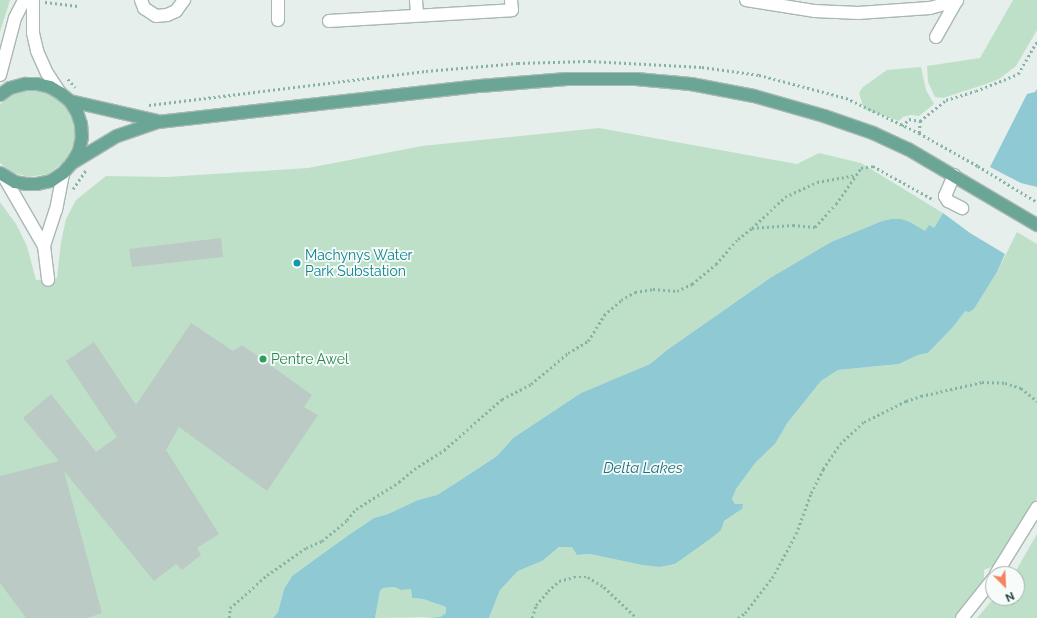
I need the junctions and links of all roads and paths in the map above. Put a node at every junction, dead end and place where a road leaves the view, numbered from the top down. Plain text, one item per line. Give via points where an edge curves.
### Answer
1 (30, 0) edge
2 (141, 0) edge
3 (184, 0) edge
4 (278, 0) edge
5 (416, 0) edge
6 (511, 0) edge
7 (746, 0) edge
8 (957, 0) edge
9 (903, 5) edge
10 (78, 6) dead end
11 (417, 14) junction
12 (278, 20) dead end
13 (329, 21) dead end
14 (936, 37) dead end
15 (1037, 41) edge
16 (0, 75) edge
17 (60, 93) junction
18 (0, 95) edge
19 (70, 101) junction
20 (158, 122) junction
21 (920, 122) junction
22 (902, 126) dead end
23 (72, 163) junction
24 (63, 173) junction
25 (2, 175) edge
26 (856, 175) junction
27 (954, 175) junction
28 (945, 196) junction
29 (1037, 202) edge
30 (962, 208) dead end
31 (1037, 225) edge
32 (752, 228) junction
33 (44, 246) junction
34 (48, 280) dead end
35 (1037, 401) edge
36 (1037, 508) edge
37 (1001, 566) edge
38 (985, 588) edge
39 (229, 618) edge
40 (532, 618) edge
41 (637, 618) edge
42 (738, 618) edge
43 (962, 618) edge

1 - 10 path
1 - 16 street via 15,18
1 - 17 street via 37,51 47,74
2 - 3 street via 144,8 156,16 176,11
4 - 12 street
5 - 11 street
6 - 11 street via 512,10
7 - 9 street via 815,11 858,13
8 - 9 street via 930,8
8 - 14 street
11 - 13 street
15 - 21 path via 1018,74 946,100
17 - 18 main road via 50,87 25,84 10,88
17 - 19 main road
19 - 20 main road
19 - 23 main road via 81,124 82,138 79,151
20 - 23 main road via 117,136
20 - 27 main road via 480,86 567,79 636,79 705,86 754,96 824,116 873,133
21 - 22 path via 909,120
21 - 29 path via 919,133
23 - 24 main road
24 - 25 main road via 37,184 20,183
24 - 33 street via 56,210
25 - 33 street
26 - 28 path via 861,168 873,166 937,202
26 - 32 path via 817,182 785,197
26 - 32 path via 836,204 815,226 793,224
27 - 28 street
27 - 31 main road
28 - 30 street via 948,201
32 - 39 path via 692,284 677,291 653,289 635,292 612,306 597,324 588,341 568,352 531,384 502,399 444,450 356,509 322,541 306,548 267,575 230,608
33 - 34 street
35 - 42 path via 1021,388 1005,383 982,382 906,401 864,422 840,444 823,470 811,493 796,534 772,578 745,613
36 - 37 street
38 - 43 street
40 - 41 path via 536,605 559,581 588,577 604,587

